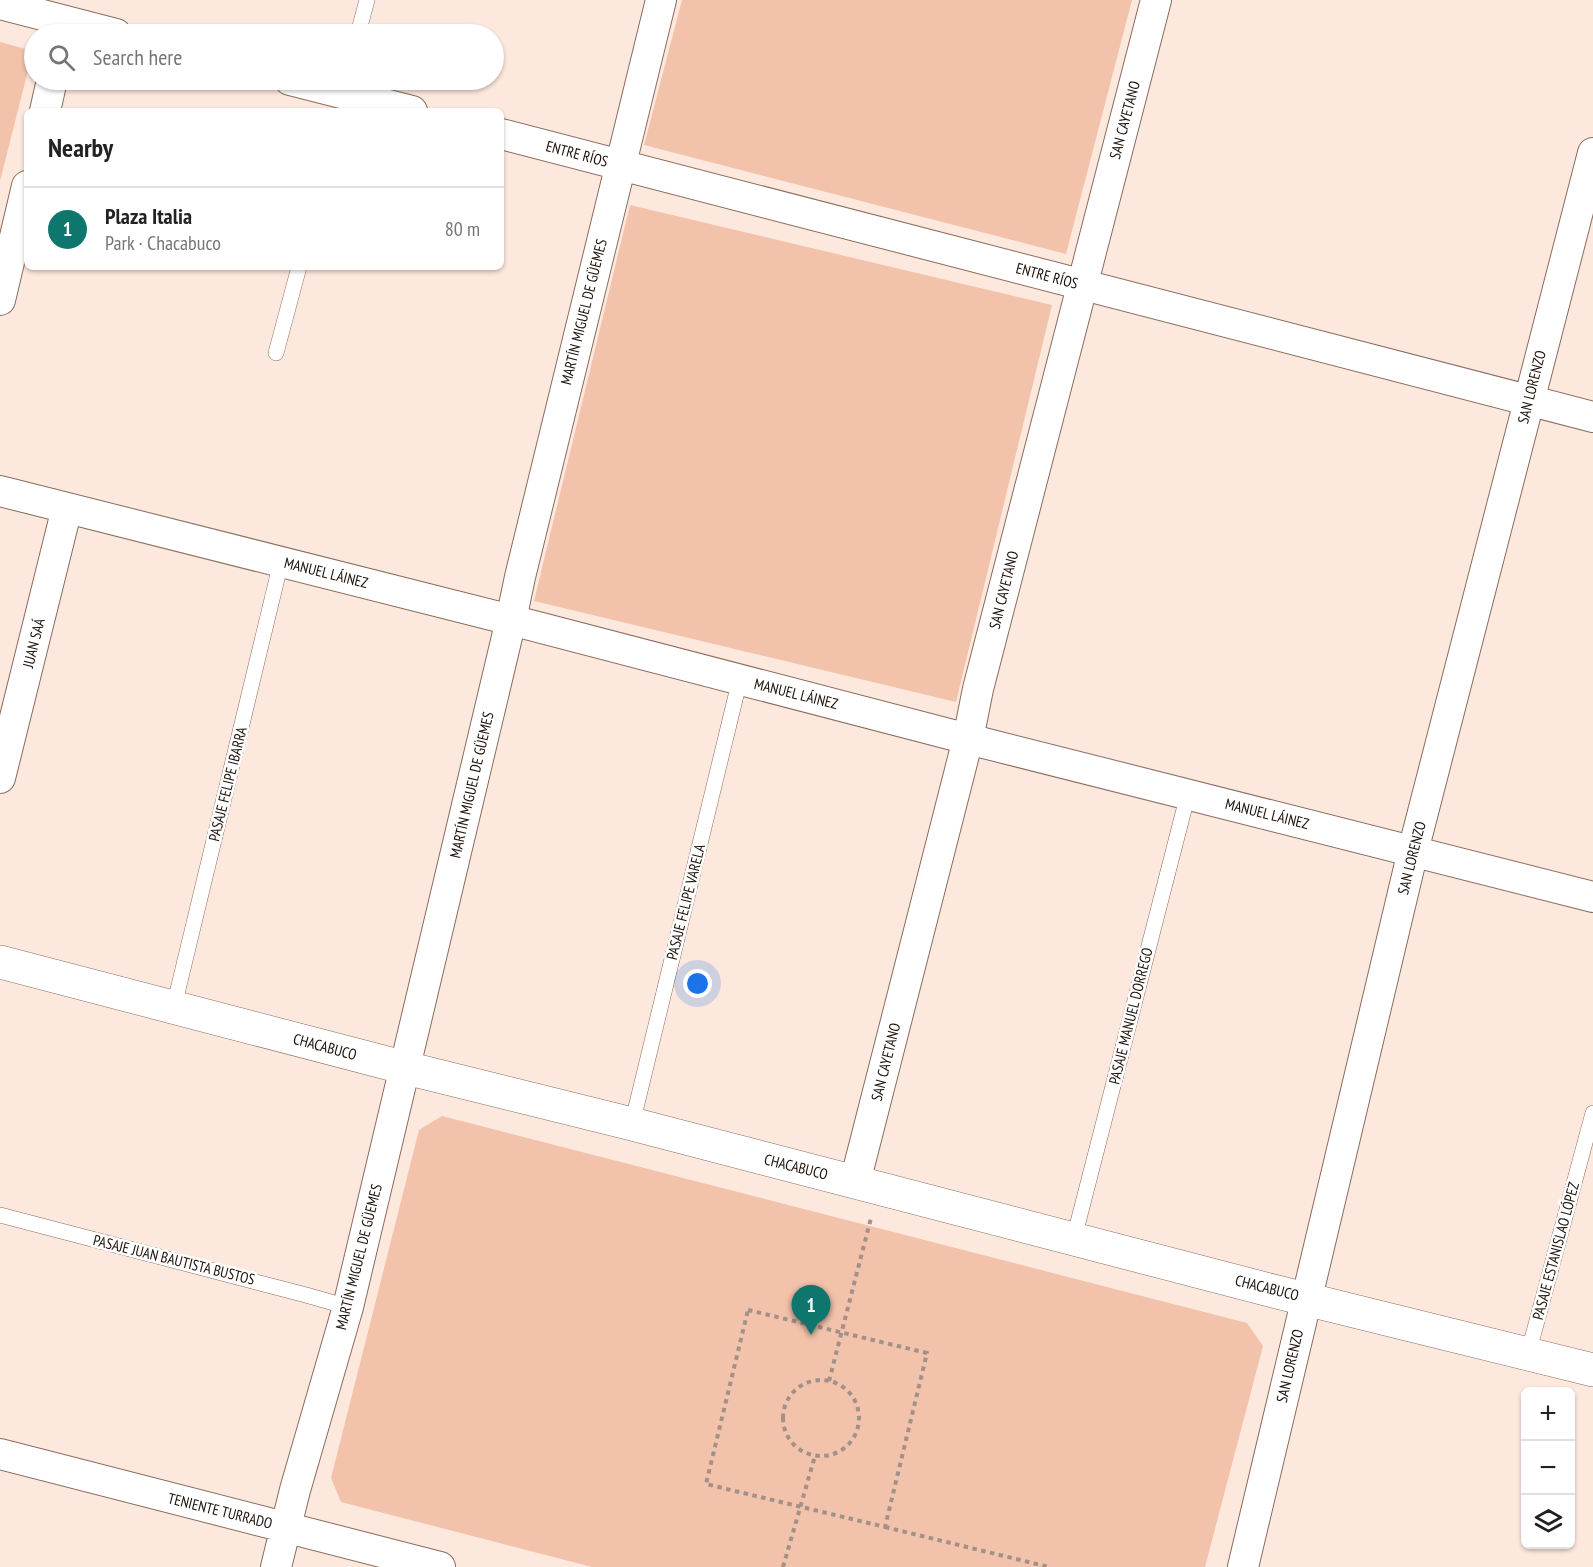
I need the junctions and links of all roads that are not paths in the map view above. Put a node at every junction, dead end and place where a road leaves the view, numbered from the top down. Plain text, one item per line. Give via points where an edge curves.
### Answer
1 (367, 0) edge
2 (661, 0) edge
3 (1156, 0) edge
4 (0, 4) edge
5 (67, 19) edge
6 (83, 24) edge
7 (361, 24) edge
8 (50, 90) edge
9 (325, 90) edge
10 (343, 95) edge
11 (46, 108) edge
12 (399, 108) edge
13 (504, 135) edge
14 (1593, 153) edge
15 (620, 165) junction
16 (24, 199) edge
17 (298, 270) edge
18 (1083, 285) junction
19 (0, 300) edge
20 (276, 353) dead end
21 (1529, 400) junction
22 (1593, 417) edge
23 (0, 491) edge
24 (67, 507) junction
25 (281, 562) junction
26 (511, 620) junction
27 (740, 680) junction
28 (968, 739) junction
29 (0, 778) edge
30 (1188, 794) junction
31 (1413, 851) junction
32 (1593, 897) edge
33 (0, 962) edge
34 (174, 1006) junction
35 (406, 1068) junction
36 (1593, 1113) edge
37 (632, 1124) junction
38 (867, 1185) junction
39 (0, 1215) edge
40 (1074, 1238) junction
41 (1306, 1298) junction
42 (348, 1307) junction
43 (1528, 1354) junction
44 (1593, 1370) edge
45 (0, 1454) edge
46 (285, 1527) junction
47 (276, 1567) edge
48 (440, 1567) edge
49 (1243, 1567) edge

1 - 7 lane
2 - 15 street, MARTÍN MIGUEL DE GÜEMES
3 - 18 street, SAN CAYETANO
4 - 5 street
5 - 6 street
8 - 11 street
9 - 10 street
10 - 12 street
13 - 15 street, ENTRE RÍOS
14 - 21 street, SAN LORENZO
15 - 18 street, ENTRE RÍOS
15 - 26 street, MARTÍN MIGUEL DE GÜEMES
16 - 19 street
17 - 20 lane
18 - 21 street, ENTRE RÍOS
18 - 28 street, SAN CAYETANO
21 - 22 street, ENTRE RÍOS
21 - 31 street, SAN LORENZO
23 - 24 street, MANUEL LÁINEZ
24 - 25 street, MANUEL LÁINEZ
24 - 29 street, JUAN SAÁ
25 - 26 street, MANUEL LÁINEZ
25 - 34 lane, PASAJE FELIPE IBARRA
26 - 27 street, MANUEL LÁINEZ
26 - 35 street, MARTÍN MIGUEL DE GÜEMES
27 - 28 street, MANUEL LÁINEZ
27 - 37 lane, PASAJE FELIPE VARELA
28 - 30 street, MANUEL LÁINEZ
28 - 38 street, SAN CAYETANO
30 - 31 street, MANUEL LÁINEZ
30 - 40 lane, PASAJE MANUEL DORREGO
31 - 32 street, MANUEL LÁINEZ
31 - 41 street, SAN LORENZO
33 - 34 main road, CHACABUCO
34 - 35 main road, CHACABUCO
35 - 37 main road, CHACABUCO
35 - 42 street, MARTÍN MIGUEL DE GÜEMES
36 - 43 lane, PASAJE ESTANISLAO LÓPEZ
37 - 38 main road, CHACABUCO
38 - 40 main road, CHACABUCO
39 - 42 lane, PASAJE JUAN BAUTISTA BUSTOS
40 - 41 main road, CHACABUCO
41 - 43 main road, CHACABUCO
41 - 49 street, SAN LORENZO
42 - 46 street, MARTÍN MIGUEL DE GÜEMES
43 - 44 main road, CHACABUCO
45 - 46 street, TENIENTE TURRADO
46 - 47 street, MARTÍN MIGUEL DE GÜEMES
46 - 48 street, TENIENTE TURRADO

